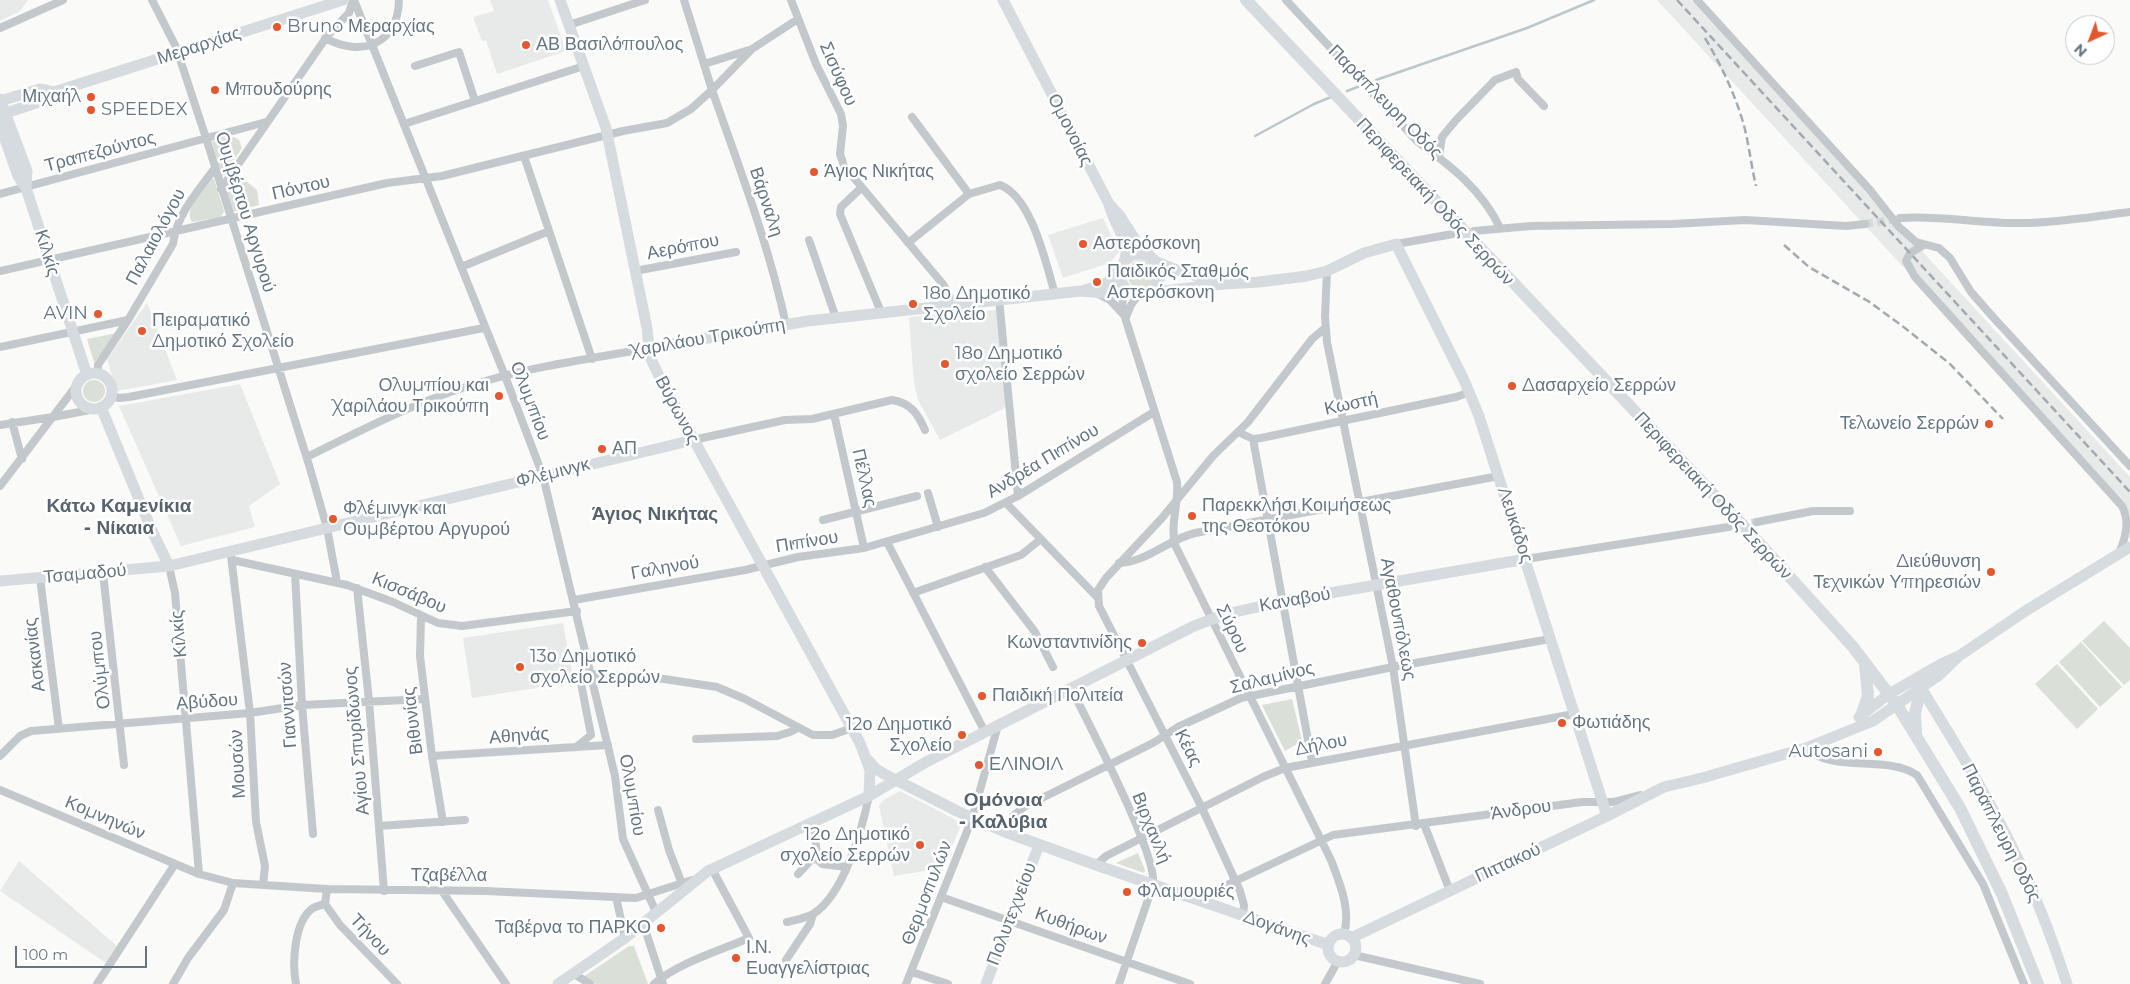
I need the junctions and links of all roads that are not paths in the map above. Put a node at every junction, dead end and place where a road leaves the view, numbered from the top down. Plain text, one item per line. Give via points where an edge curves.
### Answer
1 (62, 0) edge
2 (152, 0) edge
3 (303, 0) edge
4 (343, 0) edge
5 (354, 0) edge
6 (399, 0) edge
7 (560, 0) edge
8 (645, 0) edge
9 (684, 0) edge
10 (791, 0) edge
11 (1003, 0) edge
12 (1246, 0) edge
13 (1286, 0) edge
14 (1696, 0) edge
15 (307, 12) junction
16 (798, 19) junction
17 (569, 25) junction
18 (0, 28) edge
19 (325, 38) junction
20 (373, 45) junction
21 (752, 48) junction
22 (178, 53) junction
23 (704, 64) junction
24 (415, 66) dead end
25 (584, 66) junction
26 (712, 90) junction
27 (54, 92) junction
28 (0, 100) edge
29 (475, 101) junction
30 (1544, 106) dead end
31 (3, 114) edge
32 (912, 117) dead end
33 (266, 122) junction
34 (0, 124) edge
35 (404, 124) junction
36 (608, 134) junction
37 (206, 138) junction
38 (524, 156) junction
39 (1439, 157) junction
40 (215, 168) junction
41 (425, 177) junction
42 (26, 188) junction
43 (861, 188) junction
44 (221, 189) junction
45 (0, 194) edge
46 (969, 194) junction
47 (1109, 204) junction
48 (2130, 212) edge
49 (1900, 218) tunnel mouth
50 (231, 220) junction
51 (1865, 224) tunnel mouth
52 (1500, 228) junction
53 (174, 231) junction
54 (549, 231) junction
55 (1474, 231) dead end
56 (1453, 234) dead end
57 (809, 240) dead end
58 (908, 243) junction
59 (1396, 244) junction
60 (1924, 245) junction
61 (736, 252) dead end
62 (49, 259) junction
63 (1153, 259) junction
64 (1122, 265) junction
65 (461, 267) junction
66 (0, 271) edge
67 (635, 271) junction
68 (1327, 271) junction
69 (1223, 284) junction
70 (1081, 291) junction
71 (1135, 292) junction
72 (1096, 293) junction
73 (1055, 294) junction
74 (999, 299) junction
75 (951, 304) junction
76 (881, 312) junction
77 (1126, 317) junction
78 (836, 318) junction
79 (128, 320) junction
80 (786, 325) junction
81 (484, 328) junction
82 (1325, 328) junction
83 (72, 333) junction
84 (0, 347) edge
85 (650, 348) junction
86 (592, 359) junction
87 (278, 369) junction
88 (88, 376) junction
89 (505, 376) junction
90 (1470, 392) junction
91 (111, 396) junction
92 (98, 408) junction
93 (1154, 412) junction
94 (834, 414) junction
95 (53, 417) junction
96 (1343, 421) junction
97 (12, 422) junction
98 (0, 425) edge
99 (925, 430) dead end
100 (1238, 432) junction
101 (1253, 438) junction
102 (693, 440) junction
103 (307, 457) junction
104 (22, 459) junction
105 (2130, 466) edge
106 (543, 476) junction
107 (1500, 476) junction
108 (0, 486) edge
109 (928, 493) dead end
110 (917, 496) dead end
111 (1018, 496) junction
112 (1177, 499) junction
113 (1359, 502) junction
114 (1006, 503) junction
115 (1850, 511) dead end
116 (856, 512) junction
117 (1269, 519) junction
118 (823, 520) dead end
119 (1758, 522) tunnel mouth
120 (1728, 526) tunnel mouth
121 (938, 527) junction
122 (327, 528) junction
123 (1041, 539) junction
124 (1173, 540) junction
125 (888, 542) junction
126 (2130, 547) edge
127 (860, 548) junction
128 (2118, 554) junction
129 (231, 556) junction
130 (1526, 559) junction
131 (1118, 563) junction
132 (169, 566) junction
133 (762, 566) junction
134 (985, 567) junction
135 (103, 572) junction
136 (295, 574) junction
137 (40, 578) junction
138 (0, 581) edge
139 (337, 582) junction
140 (1376, 586) junction
141 (357, 588) junction
142 (913, 593) junction
143 (1097, 597) junction
144 (574, 600) junction
145 (1284, 601) junction
146 (577, 611) junction
147 (421, 616) junction
148 (1210, 619) junction
149 (1550, 638) junction
150 (1959, 656) junction
151 (1127, 660) junction
152 (1864, 661) junction
153 (1054, 667) dead end
154 (1393, 667) junction
155 (592, 674) junction
156 (1300, 686) junction
157 (1071, 688) junction
158 (1921, 688) junction
159 (1889, 694) junction
160 (1248, 696) junction
161 (425, 699) junction
162 (369, 701) junction
163 (302, 705) junction
164 (1897, 705) junction
165 (250, 713) junction
166 (1574, 714) junction
167 (1861, 716) junction
168 (186, 718) junction
169 (121, 724) junction
170 (998, 725) junction
171 (798, 728) junction
172 (852, 728) junction
173 (59, 729) junction
174 (1846, 730) junction
175 (985, 732) junction
176 (1916, 734) junction
177 (1165, 735) junction
178 (696, 739) dead end
179 (608, 746) junction
180 (1406, 746) junction
181 (576, 748) junction
182 (1806, 748) junction
183 (0, 756) edge
184 (432, 756) junction
185 (868, 760) junction
186 (1312, 762) junction
187 (124, 765) dead end
188 (1108, 765) junction
189 (1285, 768) junction
190 (897, 780) junction
191 (1664, 786) junction
192 (0, 790) edge
193 (869, 796) junction
194 (1602, 803) junction
195 (1202, 808) junction
196 (658, 810) dead end
197 (1607, 816) junction
198 (972, 818) junction
199 (466, 820) dead end
200 (443, 822) junction
201 (814, 822) junction
202 (1420, 825) junction
203 (379, 826) junction
204 (1005, 832) junction
205 (313, 834) dead end
206 (1142, 839) junction
207 (1322, 839) junction
208 (1039, 845) junction
209 (817, 858) junction
210 (176, 864) junction
211 (1096, 866) junction
212 (846, 867) junction
213 (712, 869) junction
214 (199, 874) junction
215 (798, 874) dead end
216 (696, 879) junction
217 (1235, 881) junction
218 (233, 883) junction
219 (263, 884) junction
220 (682, 884) junction
221 (1153, 885) junction
222 (327, 889) junction
223 (384, 891) junction
224 (442, 891) junction
225 (1450, 891) junction
226 (648, 896) junction
227 (616, 897) junction
228 (941, 897) junction
229 (1202, 901) junction
230 (325, 904) junction
231 (656, 912) junction
232 (813, 914) junction
233 (1243, 915) junction
234 (1010, 920) junction
235 (787, 922) dead end
236 (643, 923) junction
237 (1348, 936) junction
238 (625, 938) junction
239 (1329, 945) junction
240 (1354, 955) junction
241 (786, 960) dead end
242 (1338, 961) junction
243 (1127, 962) junction
244 (912, 972) junction
245 (574, 974) junction
246 (662, 981) edge
247 (97, 984) edge
248 (173, 984) edge
249 (296, 984) edge
250 (397, 984) edge
251 (506, 984) edge
252 (558, 984) edge
253 (590, 984) edge
254 (654, 984) edge
255 (906, 984) edge
256 (948, 984) edge
257 (986, 984) edge
258 (1119, 984) edge
259 (1190, 984) edge
260 (1325, 984) edge
261 (1480, 984) edge
262 (2024, 984) edge
263 (2038, 984) edge
264 (2068, 984) edge

1 - 18 street
2 - 22 street, Ουμβέρτου Αργυρού
3 - 15 street
4 - 15 street, Μεραρχίας
5 - 19 street via 348,15
5 - 20 street, Ολυμπίου
6 - 20 street via 392,29
7 - 17 street, Βύρωνος
8 - 17 street
9 - 23 street, Βάρναλη
10 - 16 street, Σισύφου
11 - 47 street, Ομονοίας
12 - 152 main road, Περιφερειακή Οδός Σερρών via 1751,534
13 - 39 street, Παράπλευρη Οδός via 1418,142
14 - 60 street via 1870,190 1891,218 1916,242
15 - 22 street, Μεραρχίας
16 - 21 street
16 - 43 street, Σισύφου via 841,114 842,162
17 - 25 street, Βύρωνος
19 - 20 street via 348,46
19 - 33 street
20 - 35 street, Ολυμπίου
21 - 23 street
21 - 26 street, Πόντου
22 - 27 street, Μεραρχίας
22 - 37 street, Ουμβέρτου Αργυρού
23 - 26 street, Βάρναλη
24 - 29 street via 459,52
25 - 29 street
25 - 36 street, Βύρωνος
26 - 36 street, Πόντου via 667,123
26 - 80 street, Βάρναλη via 751,204
27 - 28 street, Μεραρχίας via 40,89
27 - 31 street, Μεραρχίας via 45,100
28 - 31 street, Κιλκίς
29 - 35 street
30 - 39 street via 1518,79 1516,72 1495,80 1442,137
31 - 42 street, Κιλκίς via 27,171
32 - 46 street
33 - 37 street, Τραπεζούντος
33 - 44 street
34 - 42 street, Κιλκίς via 18,176
35 - 41 street, Ολυμπίου
36 - 38 street, Πόντου
36 - 67 street, Βύρωνος
37 - 40 street, Ουμβέρτου Αργυρού
37 - 42 street, Τραπεζούντος
38 - 41 street, Πόντου via 442,176
38 - 54 street
39 - 52 street, Παράπλευρη Οδός via 1484,199
40 - 44 street, Ουμβέρτου Αργυρού
40 - 53 street, Παλαιολόγου via 189,203
41 - 50 street, Πόντου
41 - 65 street, Ολυμπίου
42 - 45 street, Τραπεζούντος
42 - 62 street, Κιλκίς
43 - 58 street, Σισύφου
43 - 76 street via 841,207 840,214
44 - 50 street, Ουμβέρτου Αργυρού
46 - 58 street
46 - 73 street via 1000,185 1008,189 1029,216
47 - 63 street
47 - 64 street, Ομονοίας via 1126,246
48 - 49 street via 2024,223
50 - 53 street, Πόντου
50 - 87 street, Ουμβέρτου Αργυρού
51 - 52 street via 1846,226 1745,220
52 - 55 street
53 - 62 street, Πόντου
53 - 79 street, Παλαιολόγου via 173,244
54 - 65 street
54 - 86 street
56 - 59 street, Χαριλάου Τρικούπη
57 - 78 street
58 - 75 street, Σισύφου via 946,288
59 - 68 street, Χαριλάου Τρικούπη via 1364,253
59 - 90 street, Λευκάδος
60 - 105 street via 1939,248 1950,258 1992,316
60 - 128 street via 1907,256 1907,266 1915,277 2122,506 2127,528
61 - 67 street, Αερόπου
62 - 66 street, Πόντου
62 - 83 street, Κιλκίς
63 - 64 street via 1134,255
63 - 69 street
63 - 71 street via 1160,280 1157,285
64 - 70 street via 1107,283
64 - 71 street via 1120,277
65 - 81 street, Ολυμπίου
67 - 85 street, Βύρωνος
68 - 69 street, Χαριλάου Τρικούπη via 1296,278
68 - 82 street, Αγαθουπόλεως
69 - 71 street, Χαριλάου Τρικούπη
70 - 72 street, Χαριλάου Τρικούπη
70 - 73 street, Χαριλάου Τρικούπη
71 - 72 street, Χαριλάου Τρικούπη
71 - 77 street via 1124,295 1122,308
72 - 77 street via 1113,302
73 - 74 street, Χαριλάου Τρικούπη
74 - 75 street, Χαριλάου Τρικούπη
74 - 111 street
75 - 76 street, Χαριλάου Τρικούπη
76 - 78 street, Χαριλάου Τρικούπη
77 - 93 street
78 - 80 street, Χαριλάου Τρικούπη
79 - 83 street
79 - 88 street, Παλαιολόγου
80 - 85 street, Χαριλάου Τρικούπη
81 - 87 street
81 - 89 street, Ολυμπίου
82 - 96 street, Αγαθουπόλεως
82 - 100 street via 1312,338
83 - 84 street
83 - 88 street, Κιλκίς
85 - 86 street, Χαριλάου Τρικούπη
85 - 102 street, Βύρωνος via 653,365
86 - 89 street, Χαριλάου Τρικούπη
87 - 91 street via 129,397
87 - 103 street, Ουμβέρτου Αργυρού
88 - 91 street via 109,382
88 - 92 street via 76,390 79,400 86,407
88 - 95 street, Παλαιολόγου
89 - 103 street, Χαριλάου Τρικούπη via 424,402
89 - 106 street, Ολυμπίου
90 - 96 street, Κωστή
90 - 107 street, Λευκάδος
91 - 92 street
92 - 95 street
92 - 132 street, Κιλκίς
93 - 111 street, Ανδρέα Πιπίνου
93 - 112 street via 1177,482
94 - 99 street, Φλέμινγκ via 888,400 897,401 913,408
94 - 102 street, Φλέμινγκ via 806,420 785,420
94 - 116 street, Πέλλας
95 - 97 street
95 - 104 street
96 - 101 street, Κωστή
96 - 113 street, Αγαθουπόλεως
97 - 98 street
97 - 104 street
100 - 101 street
100 - 112 street
101 - 117 street
102 - 106 street, Φλέμινγκ
102 - 133 street, Βύρωνος
103 - 122 street, Ουμβέρτου Αργυρού
104 - 108 street
106 - 122 street, Φλέμινγκ
106 - 144 street, Ολυμπίου
107 - 113 street
107 - 130 street, Λευκάδος
109 - 121 street
110 - 116 street
111 - 114 street, Ανδρέα Πιπίνου
112 - 124 street, Σύρου
112 - 131 street
113 - 117 street
113 - 140 street, Αγαθουπόλεως
114 - 121 street, Ανδρέα Πιπίνου
114 - 123 street
115 - 119 street via 1814,511
116 - 118 street
116 - 127 street, Πέλλας
117 - 124 street via 1195,532
117 - 145 street
120 - 130 street, Καναβού
121 - 125 street, Ανδρέα Πιπίνου
122 - 129 street, Φλέμινγκ
122 - 139 street, Ουμβέρτου Αργυρού
123 - 134 street via 1021,555
123 - 143 street
124 - 131 street via 1136,560
124 - 148 street, Σύρου
125 - 127 street, Ανδρέα Πιπίνου
125 - 142 street
126 - 128 street
127 - 133 street, Πιπίνου
128 - 150 street
129 - 132 street, Φλέμινγκ
129 - 136 street, Κισσάβου
129 - 165 street, Μουσών
130 - 140 street, Καναβού
130 - 149 street, Λευκάδος
131 - 143 street via 1102,583
132 - 135 street, Τσαμαδού
132 - 168 street, Κιλκίς via 174,585
133 - 144 street, Γαληνού
133 - 172 street, Βύρωνος
134 - 142 street
134 - 153 street via 1035,632
135 - 137 street, Τσαμαδού
135 - 169 street, Ολύμπου
136 - 139 street, Κισσάβου
136 - 163 street, Γιαννιτσών
137 - 138 street, Τσαμαδού
137 - 173 street, Ασκανίας
139 - 141 street, Κισσάβου
140 - 145 street, Καναβού
140 - 154 street, Αγαθουπόλεως
141 - 147 street, Κισσάβου
141 - 162 street, Αγίου Σπυρίδωνος
142 - 175 street
143 - 151 street, Κέας
144 - 146 street, Ολυμπίου
145 - 148 street, Καναβού
145 - 156 street
146 - 147 street, Κισσάβου via 462,626 443,625
146 - 155 street, Ολυμπίου
147 - 161 street, Βιθυνίας via 420,656
148 - 151 street, Καναβού
148 - 160 street, Σύρου
149 - 154 street, Σαλαμίνος
149 - 166 street, Λευκάδος
150 - 158 street
150 - 159 street
151 - 157 street, Καναβού
151 - 177 street, Κέας
152 - 159 main road, Περιφερειακή Οδός Σερρών
152 - 167 main road via 1868,696
154 - 156 street, Σαλαμίνος
154 - 180 street, Αγαθουπόλεως
155 - 171 street via 717,687
155 - 179 street, Ολυμπίου
155 - 181 street via 580,678 591,734
156 - 160 street, Σαλαμίνος
156 - 186 street
157 - 170 street, Καναβού
157 - 188 street, Βιρχανλή
158 - 164 street
158 - 176 main road via 1915,713
158 - 264 street, Παράπλευρη Οδός via 2017,857
159 - 164 main road, Περιφερειακή Οδός Σερρών
159 - 167 street
160 - 177 street, Σαλαμίνος
160 - 189 street, Σύρου
161 - 162 street, Αβύδου
161 - 184 street, Βιθυνίας
162 - 163 street, Αβύδου
162 - 203 street, Αγίου Σπυρίδωνος
163 - 165 street, Αβύδου
163 - 205 street, Γιαννιτσών
164 - 174 street via 1873,721
164 - 176 main road, Περιφερειακή Οδός Σερρών
165 - 168 street, Αβύδου
165 - 219 street, Μουσών via 256,822 265,866
166 - 180 street, Δήλου
166 - 194 street, Λευκάδος
167 - 174 street
168 - 169 street, Αβύδου
168 - 214 street, Κιλκίς
169 - 173 street, Αβύδου
169 - 187 street, Ολύμπου
170 - 175 street, Καναβού
170 - 198 street, Θερμοπυλών
171 - 172 street via 810,734 832,735
171 - 178 street via 777,736
172 - 185 street, Βύρωνος
173 - 183 street, Αβύδου via 23,733
174 - 182 street, Άνδρου
175 - 190 street, Καναβού
176 - 263 main road, Περιφερειακή Οδός Σερρών via 1970,826 2013,919
177 - 188 street, Σαλαμίνος
177 - 195 street, Κέας
179 - 181 street, Αθηνάς
179 - 226 street, Ολυμπίου via 618,791 623,839
180 - 186 street, Δήλου
180 - 202 street, Αγαθουπόλεως
181 - 184 street, Αθηνάς
182 - 191 street, Άνδρου
182 - 262 street via 1820,758 1892,766 1917,775 1983,884
184 - 200 street, Βιθυνίας
185 - 190 street, Δογάνης via 876,769
185 - 193 street
186 - 189 street, Δήλου
188 - 204 street, Σαλαμίνος via 1024,807 1013,816
188 - 206 street, Βιρχανλή
189 - 195 street, Δήλου
189 - 207 street, Σύρου
190 - 193 street, Καναβού
190 - 198 street, Δογάνης
191 - 194 street, Άνδρου
191 - 197 street, Πιττακού
192 - 210 street, Κομνηνών
193 - 201 street, Καναβού
193 - 212 street via 861,829
194 - 197 street, Λευκάδος
194 - 202 street, Άνδρου via 1582,802
195 - 206 street, Δήλου
195 - 217 street, Κέας
196 - 220 street
197 - 225 street, Πιττακού
198 - 204 street, Δογάνης
198 - 228 street, Θερμοπυλών
199 - 200 street
200 - 203 street
201 - 209 street
201 - 213 street, Καναβού
202 - 207 street, Άνδρου via 1337,834
202 - 225 street, Αγαθουπόλεως
203 - 223 street, Αγίου Σπυρίδωνος
204 - 208 street, Δογάνης
206 - 211 street, Δήλου via 1106,856
206 - 221 street, Βιρχανλή via 1153,872
207 - 217 street, Άνδρου
207 - 237 street, Σύρου via 1344,898
208 - 211 street, Δογάνης
208 - 234 street, Πολυτεχνείου
209 - 212 street via 822,864
209 - 215 street
210 - 214 street, Κομνηνών
210 - 247 street
211 - 221 street, Δογάνης
212 - 232 street via 824,904
213 - 216 street, Καναβού
213 - 246 street via 749,938
214 - 218 street, Τζαβέλλα
216 - 220 street, Τζαβέλλα
216 - 231 street, Καναβού
217 - 229 street, Άνδρου via 1208,894
217 - 233 street, Κέας via 1243,901
218 - 219 street, Τζαβέλλα
218 - 248 street via 224,910
219 - 222 street, Τζαβέλλα
220 - 226 street, Τζαβέλλα
221 - 229 street, Δογάνης
221 - 243 street, Βιρχανλή
222 - 223 street, Τζαβέλλα
222 - 230 street
223 - 224 street, Τζαβέλλα
224 - 227 street, Τζαβέλλα
224 - 251 street
225 - 237 street, Πιττακού
226 - 227 street, Τζαβέλλα
226 - 231 street, Ολυμπίου
227 - 238 street
228 - 234 street, Κυθήρων
228 - 244 street, Θερμοπυλών
229 - 233 street, Δογάνης
230 - 249 street via 313,908 297,936 294,951
230 - 250 street, Τήνου via 340,925
231 - 236 street, Καναβού
232 - 235 street
232 - 241 street
233 - 239 street, Δογάνης
234 - 243 street, Κυθήρων
234 - 257 street, Πολυτεχνείου
236 - 238 street, Καναβού
236 - 246 street
237 - 239 street via 1334,937
237 - 240 street via 1356,947
238 - 245 street, Καναβού
239 - 242 street via 1330,953
240 - 242 street via 1347,961
240 - 261 street
242 - 260 street
243 - 258 street, Βιρχανλή
243 - 259 street, Κυθήρων
244 - 255 street, Θερμοπυλών
244 - 256 street
245 - 252 street, Καναβού
245 - 253 street
246 - 254 street

